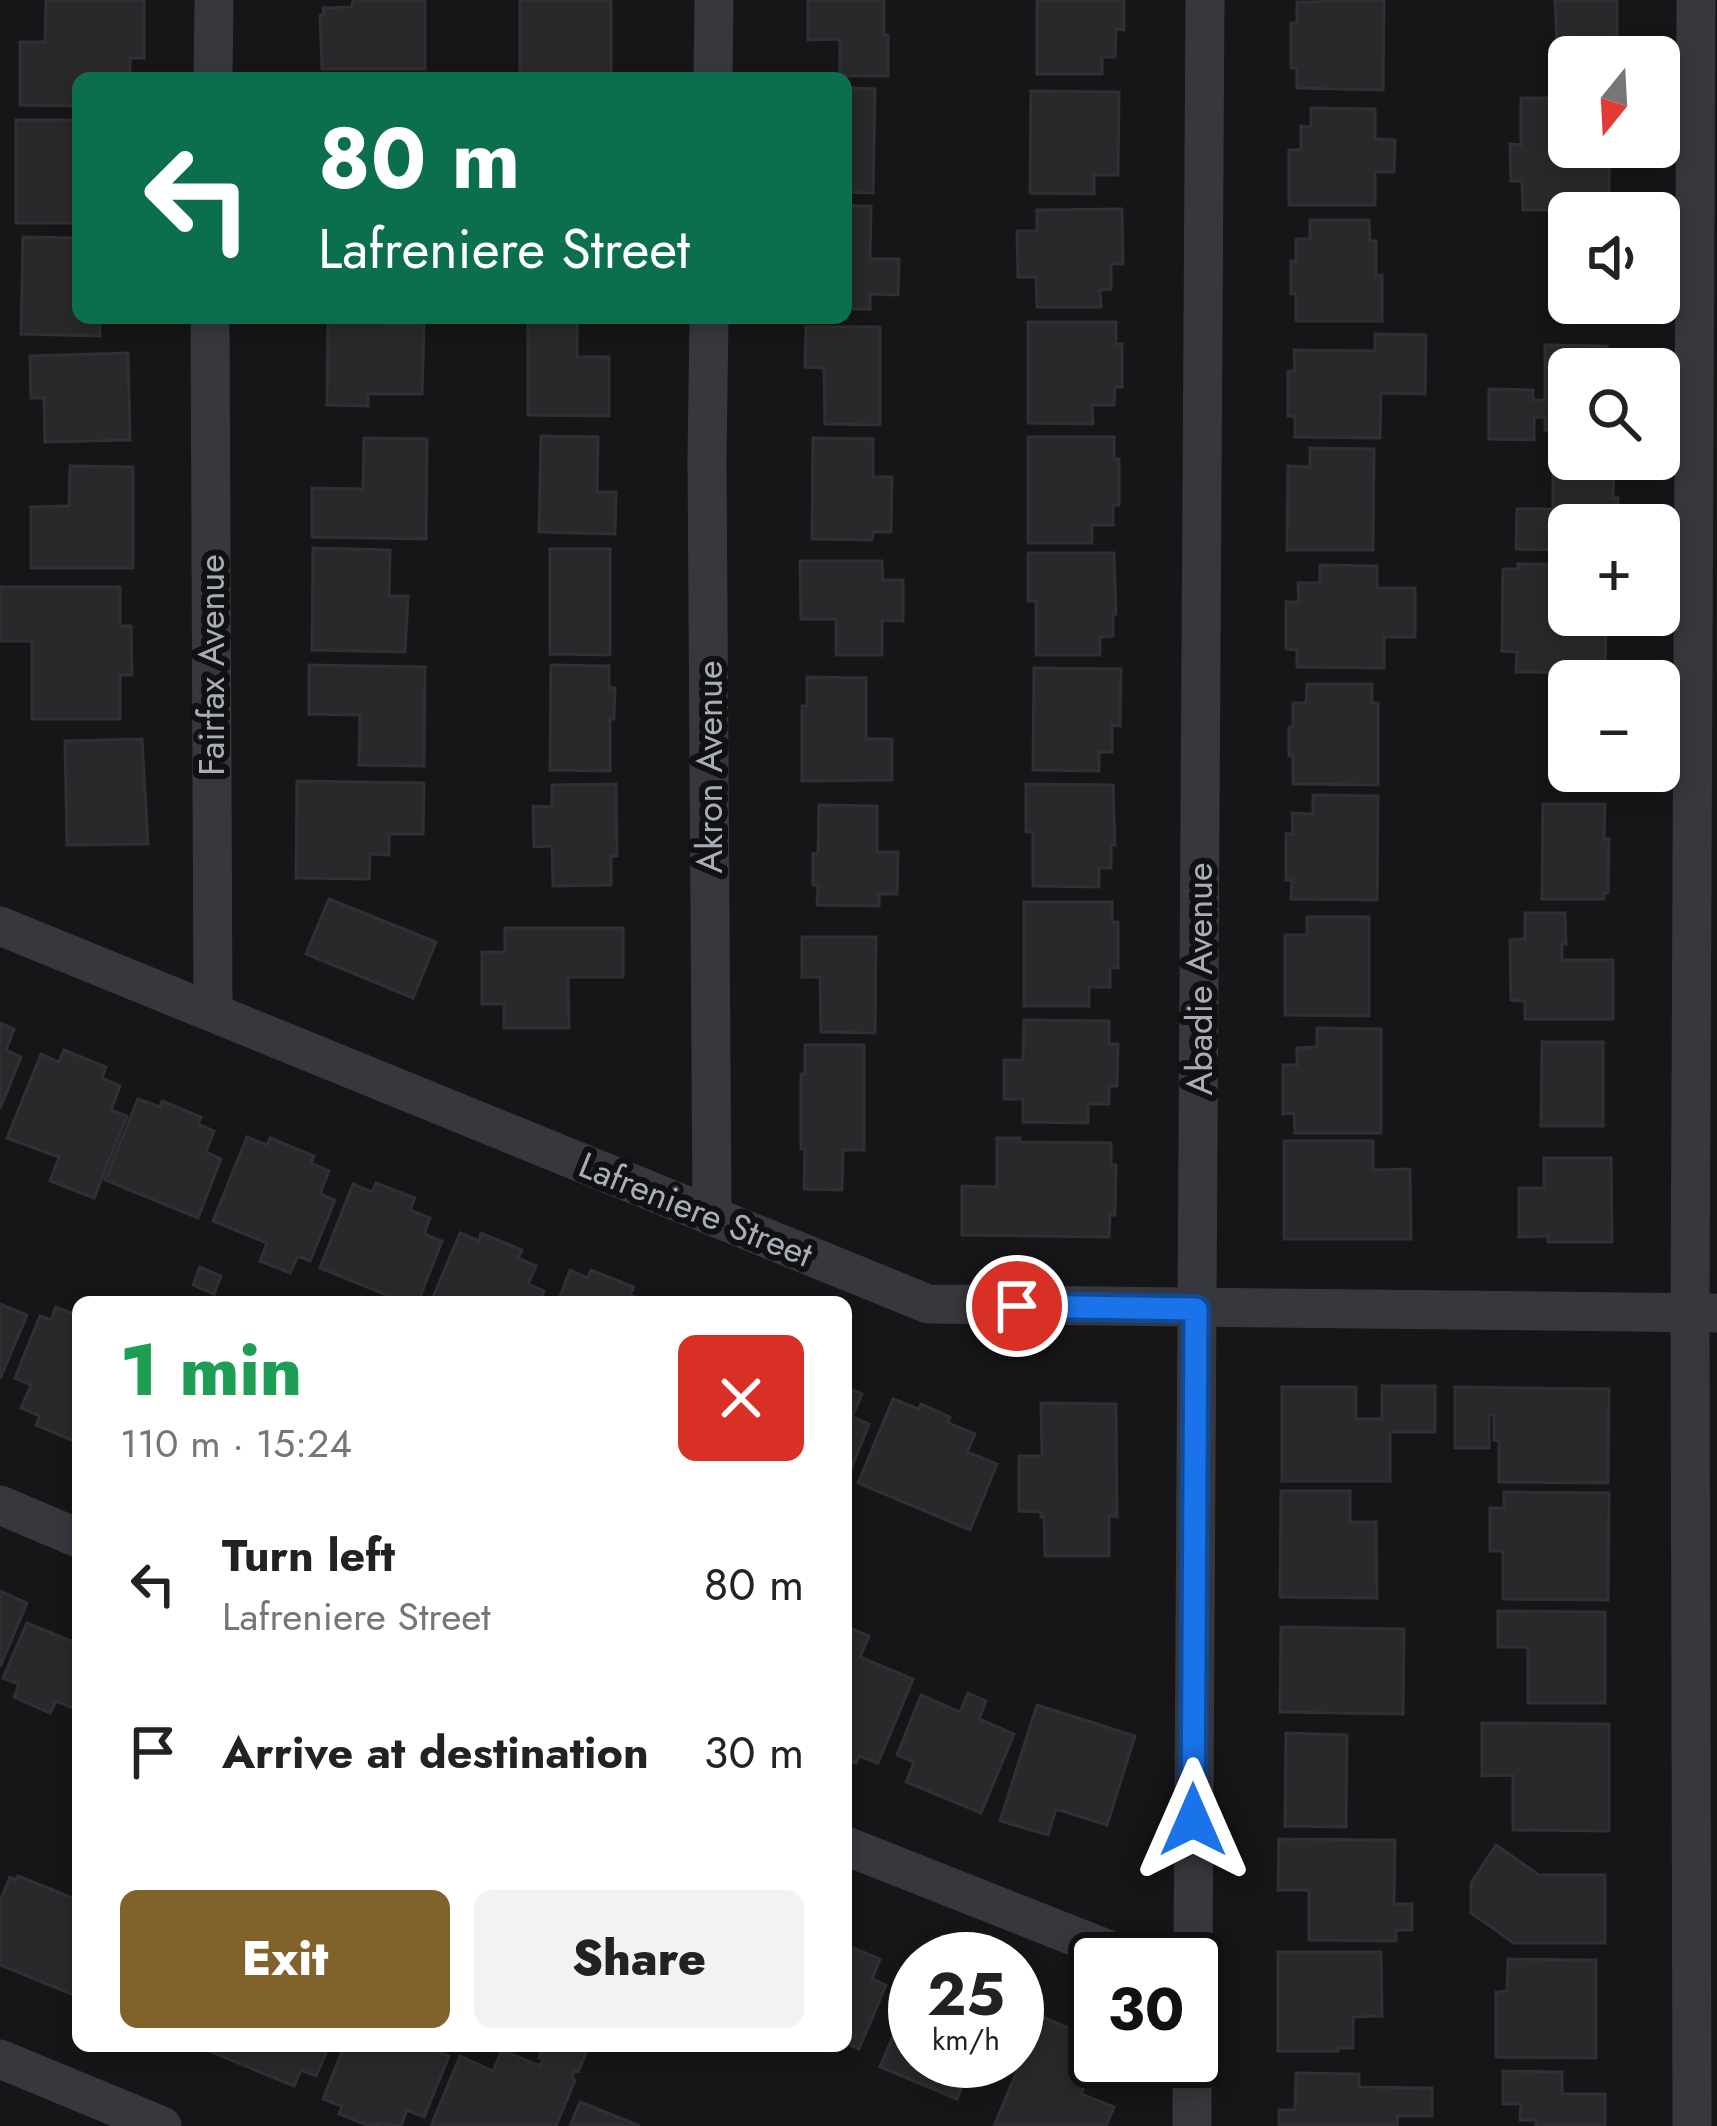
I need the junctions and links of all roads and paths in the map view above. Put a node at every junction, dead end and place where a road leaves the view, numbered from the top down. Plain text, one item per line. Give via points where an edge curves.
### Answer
1 (214, 0) edge
2 (714, 0) edge
3 (1205, 0) edge
4 (1696, 0) edge
5 (213, 72) edge
6 (712, 72) edge
7 (209, 324) edge
8 (709, 324) edge
9 (0, 926) edge
10 (213, 1012) junction
11 (712, 1215) junction
12 (1196, 1309) junction
13 (1703, 1313) edge
14 (0, 1505) edge
15 (72, 1535) edge
16 (852, 1848) edge
17 (1193, 1932) edge
18 (1068, 1934) edge
19 (0, 2059) edge
20 (1192, 2088) edge
21 (162, 2126) edge
22 (1192, 2126) edge
23 (1692, 2126) edge

1 - 5 street
2 - 6 street
3 - 12 street, Abadie Avenue
4 - 13 street
7 - 10 street, Fairfax Avenue
8 - 11 street, Akron Avenue
9 - 10 street, Lafreniere Street
10 - 11 street, Lafreniere Street
11 - 12 street, Lafreniere Street via 928,1304
12 - 13 street, Lafreniere Street
12 - 17 street, Abadie Avenue
13 - 23 street
14 - 15 street
16 - 18 street
19 - 21 street
20 - 22 street

